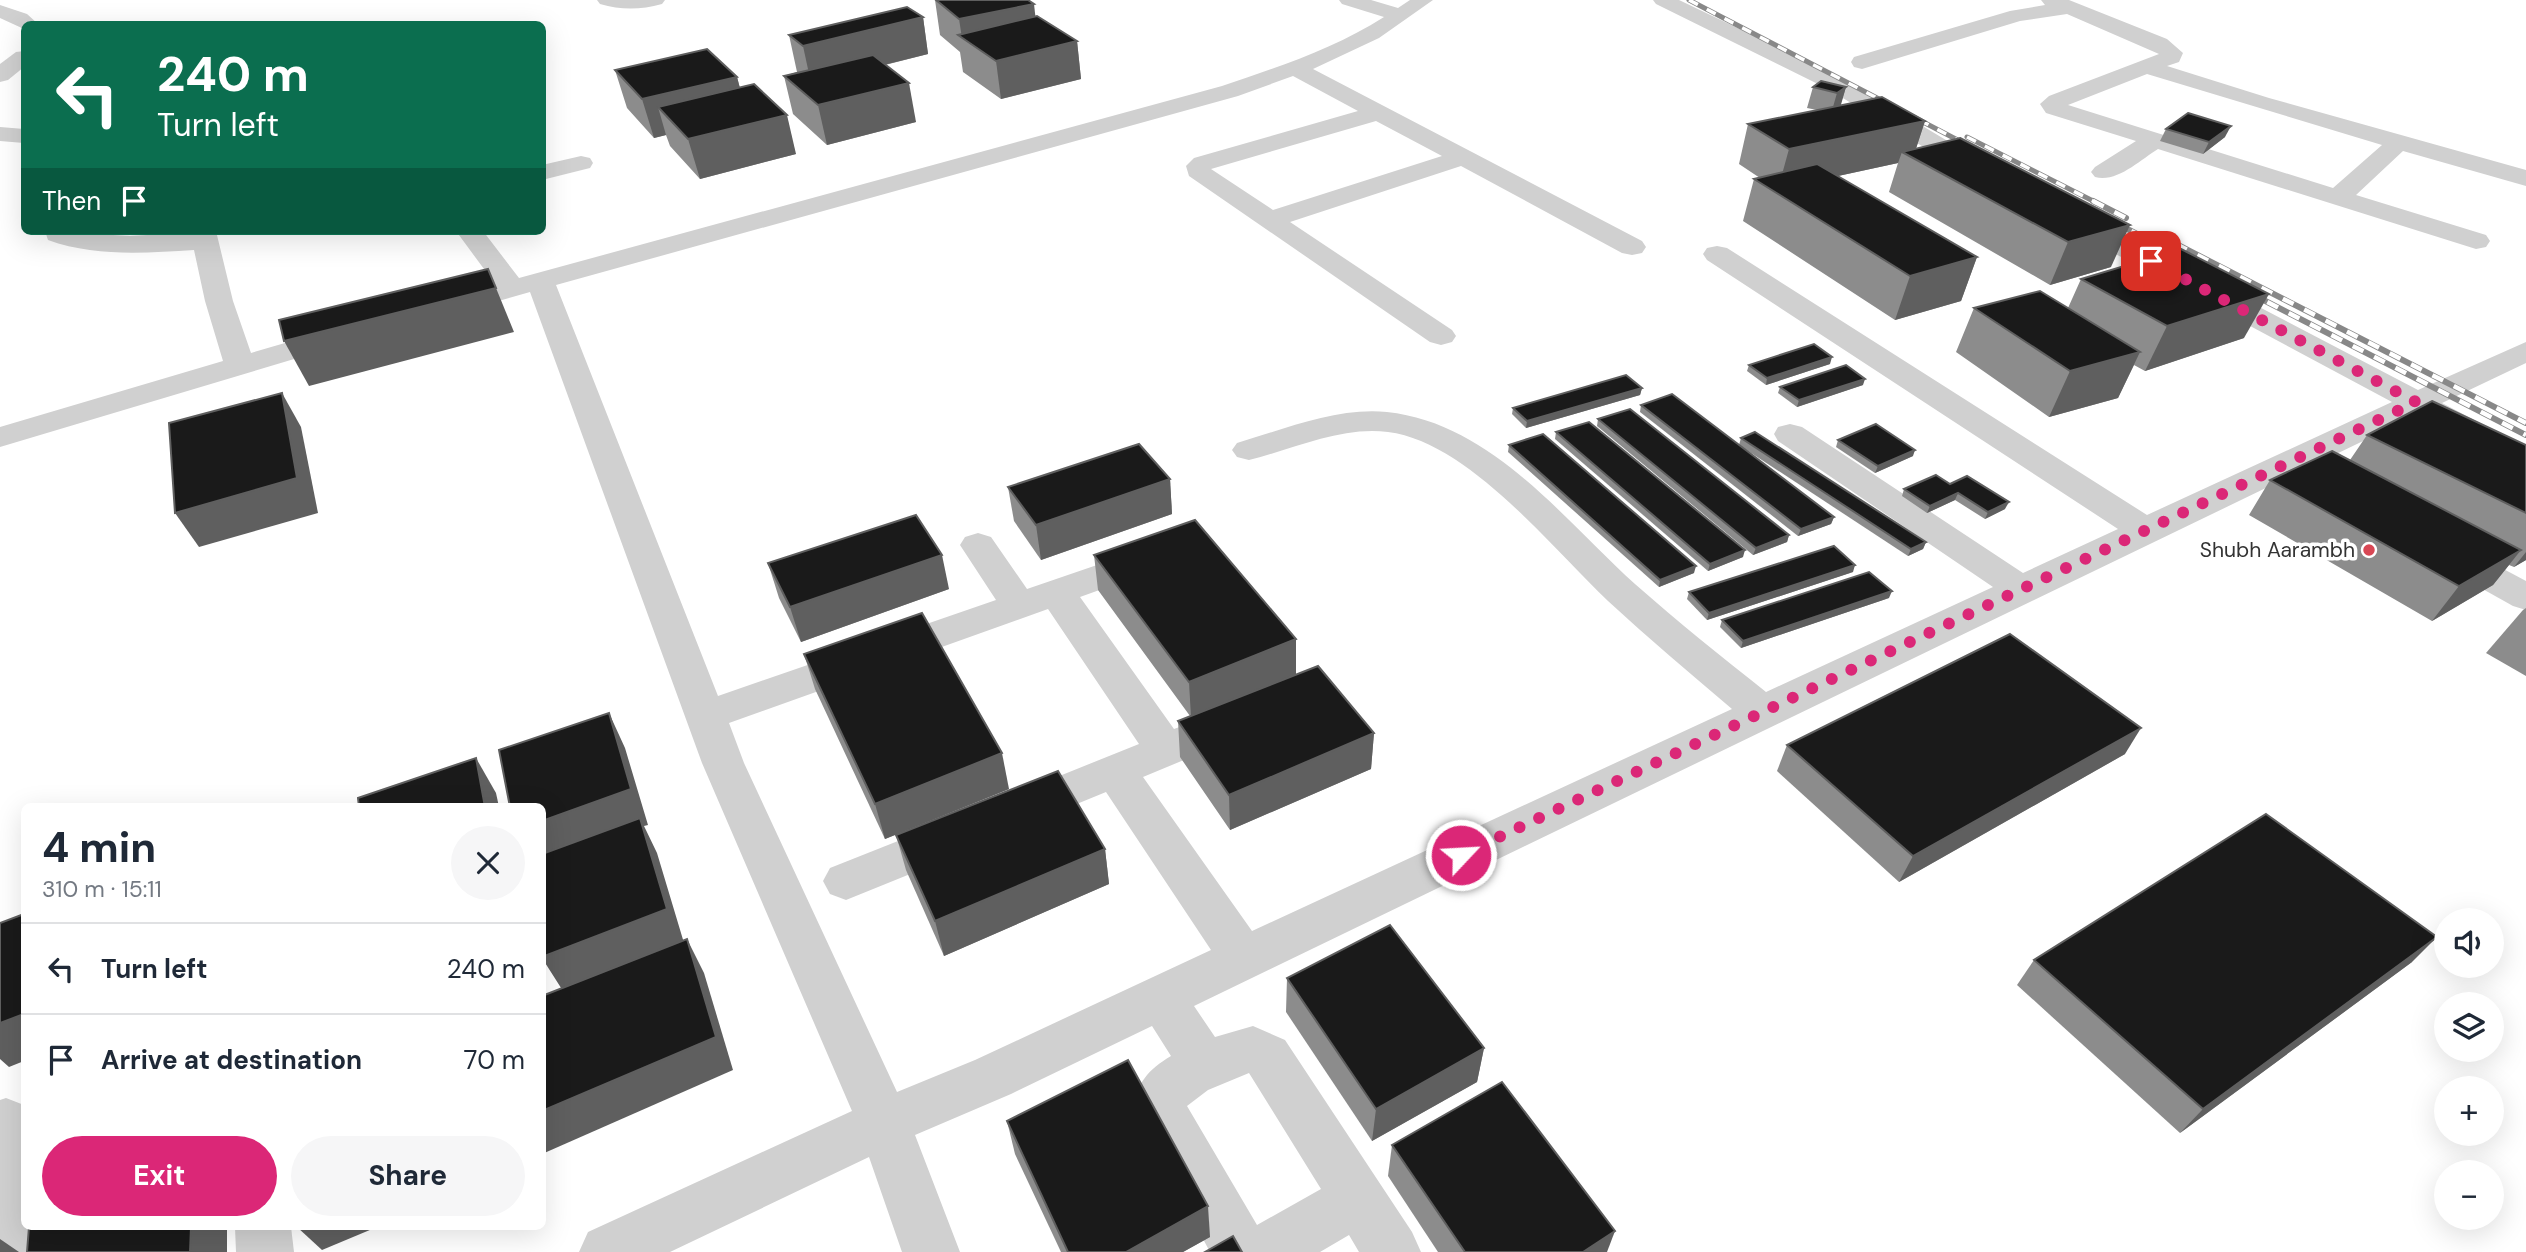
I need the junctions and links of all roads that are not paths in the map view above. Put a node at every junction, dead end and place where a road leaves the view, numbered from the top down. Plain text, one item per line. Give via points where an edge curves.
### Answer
1 (607, 0) edge
2 (655, 0) edge
3 (1349, 0) edge
4 (1423, 0) edge
5 (1663, 0) edge
6 (2059, 4) edge
7 (0, 11) edge
8 (1400, 15) junction
9 (24, 21) edge
10 (21, 59) edge
11 (1862, 62) dead end
12 (2147, 67) junction
13 (1294, 68) junction
14 (0, 75) edge
15 (1380, 111) junction
16 (0, 134) edge
17 (21, 136) edge
18 (2153, 141) junction
19 (2399, 142) junction
20 (1465, 158) junction
21 (581, 163) dead end
22 (546, 172) edge
23 (2104, 172) dead end
24 (2526, 178) edge
25 (1997, 179) edge
26 (2337, 198) junction
27 (2059, 212) edge
28 (1269, 220) junction
29 (60, 235) edge
30 (473, 235) edge
31 (204, 236) edge
32 (2476, 241) dead end
33 (1632, 247) dead end
34 (1717, 254) dead end
35 (527, 285) junction
36 (422, 314) edge
37 (369, 328) edge
38 (1441, 336) dead end
39 (2526, 351) edge
40 (239, 364) junction
41 (2416, 402) junction
42 (1790, 434) dead end
43 (0, 437) edge
44 (1250, 450) dead end
45 (2526, 460) edge
46 (2282, 466) junction
47 (2321, 486) edge
48 (2146, 530) junction
49 (2417, 538) edge
50 (978, 545) dead end
51 (1179, 549) edge
52 (2021, 589) junction
53 (1057, 593) junction
54 (2526, 597) edge
55 (1019, 606) junction
56 (1261, 711) edge
57 (1763, 712) junction
58 (705, 716) junction
59 (1167, 750) junction
60 (1115, 771) junction
61 (846, 881) dead end
62 (1243, 958) junction
63 (1161, 997) junction
64 (1205, 1066) junction
65 (6, 1123) dead end
66 (884, 1123) junction
67 (1358, 1199) junction
68 (57, 1230) edge
69 (263, 1230) edge
70 (265, 1252) edge
71 (608, 1252) edge
72 (931, 1252) edge
73 (1241, 1252) edge
74 (1265, 1252) edge
75 (1392, 1252) edge

1 - 2 street via 621,4
3 - 8 street
4 - 8 street
5 - 25 street via 1836,84
6 - 11 street
6 - 12 street via 2172,53
7 - 9 street
8 - 13 street via 1372,34
10 - 14 street
12 - 18 street via 2052,104 2062,112
12 - 19 street
13 - 15 street
13 - 35 street via 1230,91
15 - 20 street
15 - 28 street via 1198,166 1203,176
16 - 17 street
18 - 23 street
18 - 26 street
19 - 24 street
19 - 26 street
20 - 28 street
20 - 33 street
21 - 22 street
26 - 32 street
27 - 41 street
28 - 38 street
29 - 31 street via 70,241 130,243
30 - 35 street
31 - 40 street
34 - 48 street
35 - 36 street
35 - 58 street
37 - 40 street
39 - 41 street
40 - 43 street
41 - 45 street
41 - 46 street
42 - 52 street
44 - 57 street via 1354,422 1390,422 1434,433 1483,465 1559,529 1618,590
46 - 47 street
46 - 48 street
48 - 52 street
49 - 54 street
50 - 55 street
51 - 53 street
52 - 57 street
53 - 55 street
53 - 59 street
55 - 58 street
56 - 59 street
57 - 62 street
58 - 66 street
59 - 60 street
60 - 61 street
60 - 62 street
62 - 63 street
63 - 64 street
63 - 66 street
64 - 67 street via 1243,1049 1256,1049 1267,1056
64 - 73 street via 1170,1085 1161,1096 1160,1110
65 - 68 street via 8,1224 20,1238
66 - 71 street
66 - 72 street
67 - 74 street
67 - 75 street
69 - 70 street

